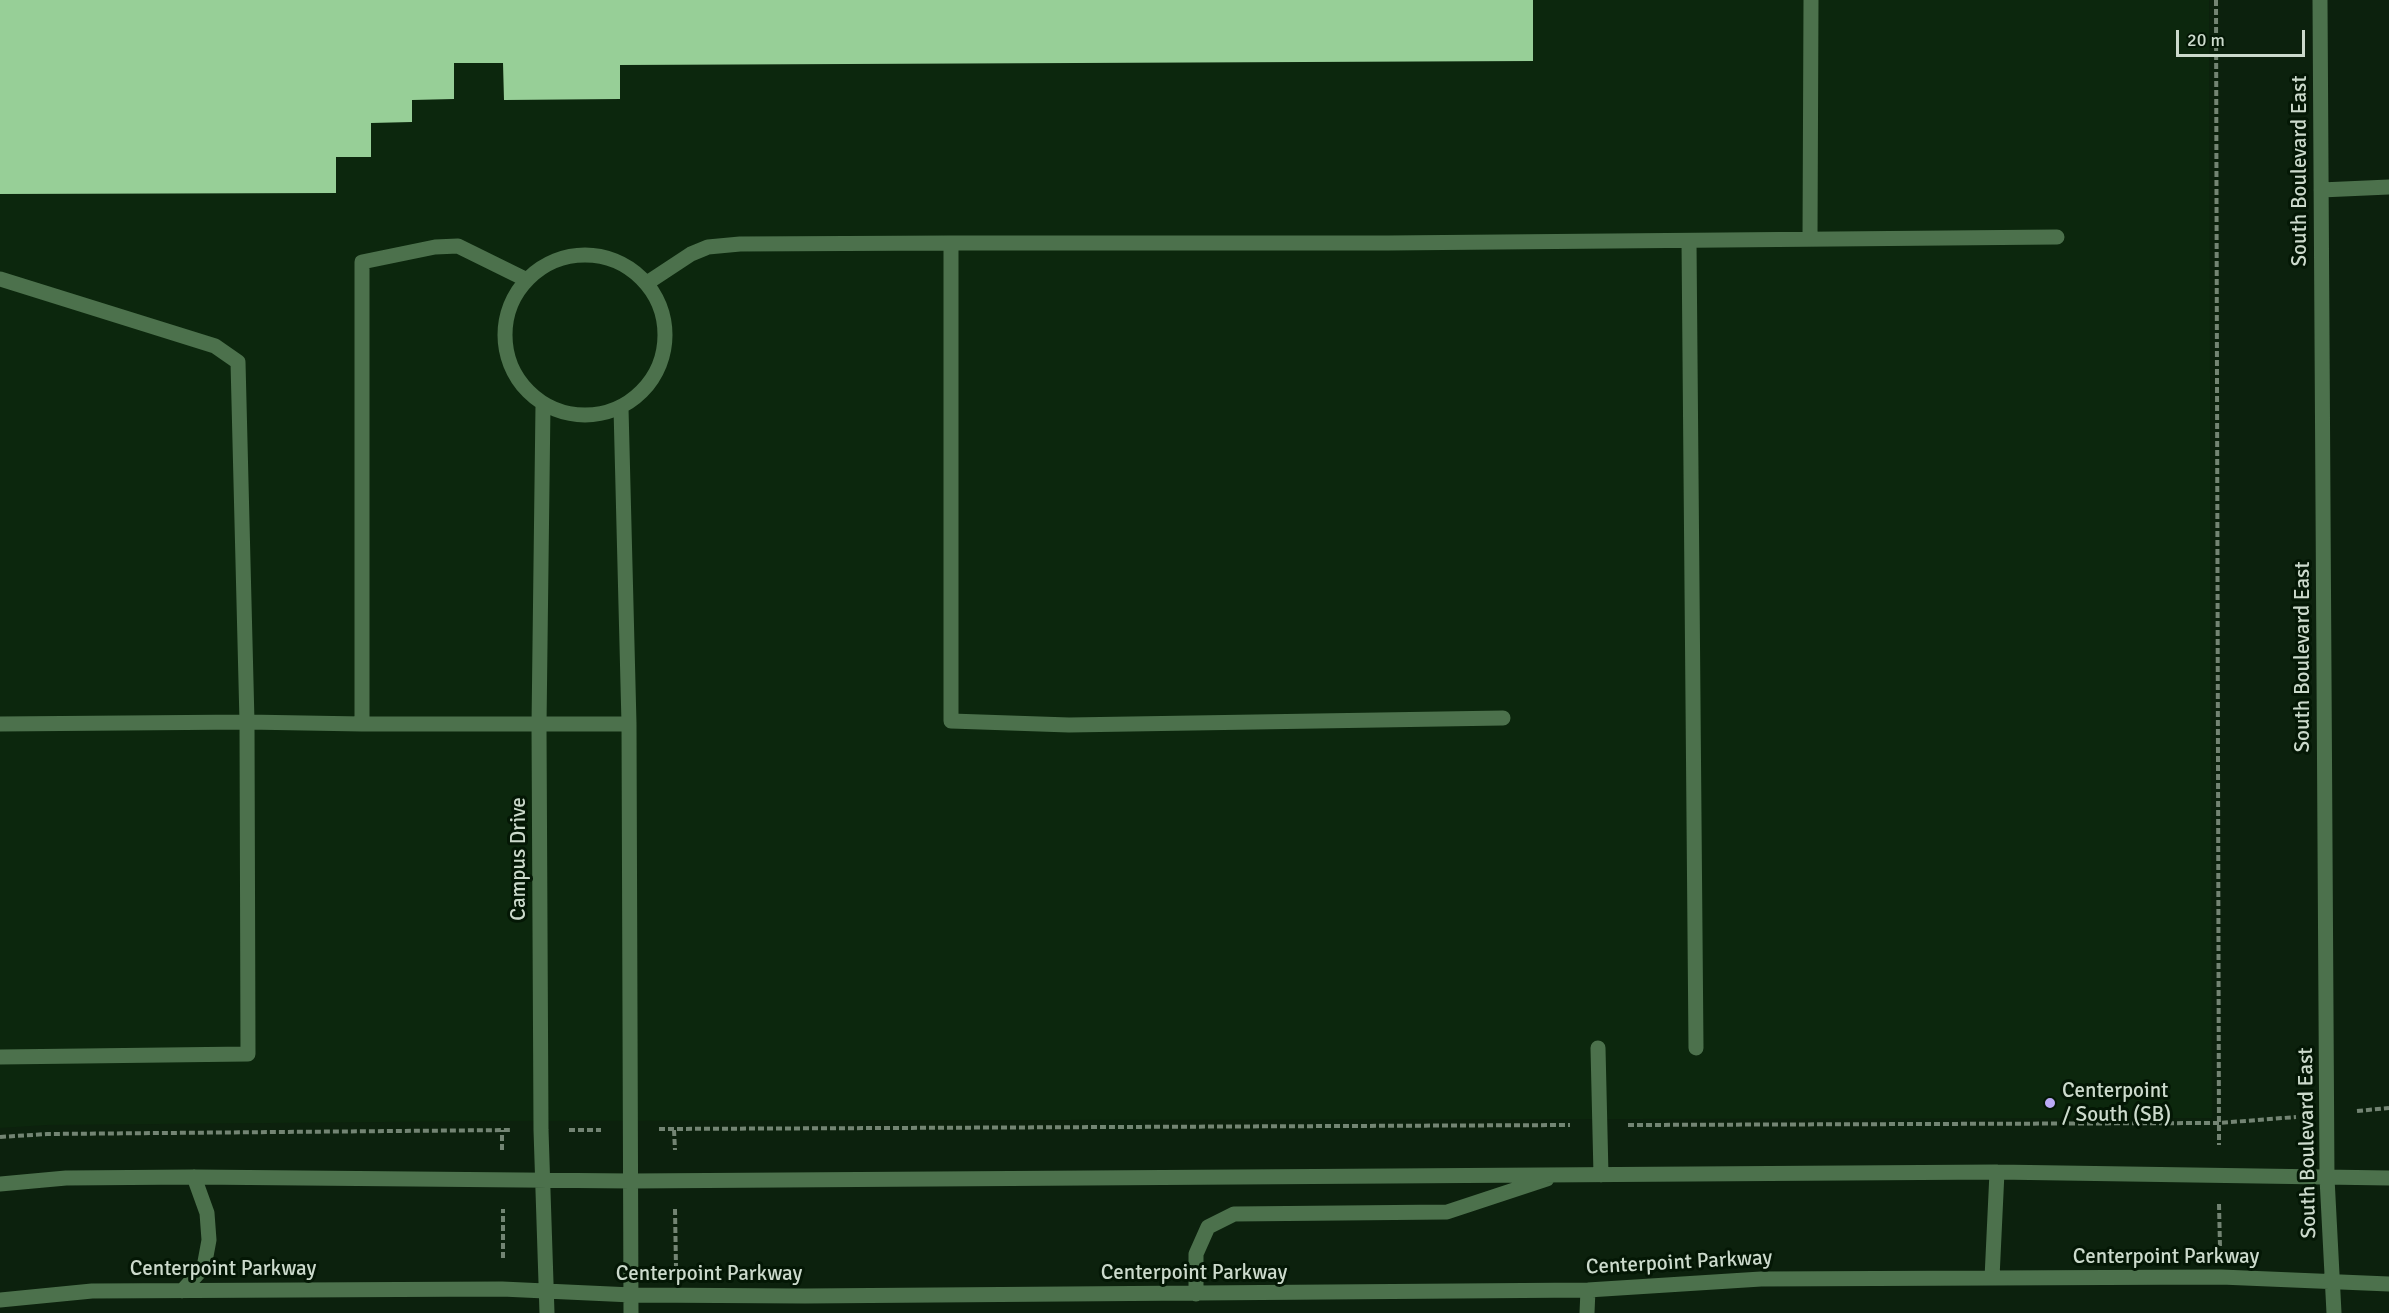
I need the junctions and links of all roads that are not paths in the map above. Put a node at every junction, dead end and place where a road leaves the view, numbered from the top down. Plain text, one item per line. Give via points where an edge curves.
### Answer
1 (1811, 0) edge
2 (2320, 0) edge
3 (2389, 187) edge
4 (2321, 190) junction
5 (2057, 237) dead end
6 (1810, 240) junction
7 (1689, 241) junction
8 (951, 243) junction
9 (0, 279) edge
10 (526, 280) junction
11 (647, 283) junction
12 (543, 404) junction
13 (621, 408) junction
14 (1503, 718) dead end
15 (248, 722) junction
16 (0, 724) edge
17 (362, 724) junction
18 (629, 724) junction
19 (539, 725) junction
20 (1599, 1048) dead end
21 (1696, 1048) dead end
22 (0, 1057) edge
23 (1997, 1172) junction
24 (1561, 1174) junction
25 (1601, 1175) junction
26 (194, 1177) junction
27 (2327, 1178) junction
28 (2389, 1178) edge
29 (542, 1181) junction
30 (631, 1181) junction
31 (0, 1184) edge
32 (1992, 1278) junction
33 (2333, 1280) junction
34 (2389, 1284) edge
35 (1588, 1290) junction
36 (182, 1291) junction
37 (546, 1291) junction
38 (1196, 1294) junction
39 (632, 1295) junction
40 (0, 1300) edge
41 (547, 1313) edge
42 (631, 1313) edge
43 (1587, 1313) edge
44 (2334, 1313) edge

1 - 6 street
2 - 4 street, South Boulevard East
3 - 4 street
4 - 27 street, South Boulevard East
5 - 6 street
6 - 7 street
7 - 8 street
7 - 21 street
8 - 11 street via 708,247
8 - 14 street via 951,722 1069,725
9 - 15 street via 215,345 238,362
10 - 11 street via 548,264 574,255 601,256 626,266
10 - 12 street via 508,310 505,346 518,379
10 - 17 street via 458,246 363,262
11 - 13 street via 663,315 664,352 649,385
12 - 13 street via 581,416
12 - 19 street, Campus Drive
13 - 18 street
15 - 16 street
15 - 17 street
15 - 22 street via 248,1054
17 - 19 street
18 - 19 street
18 - 30 street
19 - 29 street, Campus Drive
20 - 25 street
23 - 25 street
23 - 27 street
23 - 32 street
24 - 25 street
24 - 30 street
24 - 38 street via 1447,1212 1234,1214 1208,1227 1196,1254
26 - 29 street
26 - 31 street via 66,1178
26 - 36 street via 207,1213 209,1240 204,1268
27 - 28 street
27 - 33 street, South Boulevard East
29 - 30 street
29 - 37 street, Campus Drive
30 - 39 street
32 - 33 street, Centerpoint Parkway
32 - 35 street, Centerpoint Parkway via 1761,1279
33 - 34 street, Centerpoint Parkway
33 - 44 street, South Boulevard East
35 - 38 street, Centerpoint Parkway
35 - 43 street
36 - 37 street, Centerpoint Parkway
36 - 40 street, Centerpoint Parkway via 92,1291
37 - 39 street, Centerpoint Parkway
37 - 41 street, Campus Drive
38 - 39 street, Centerpoint Parkway
39 - 42 street

